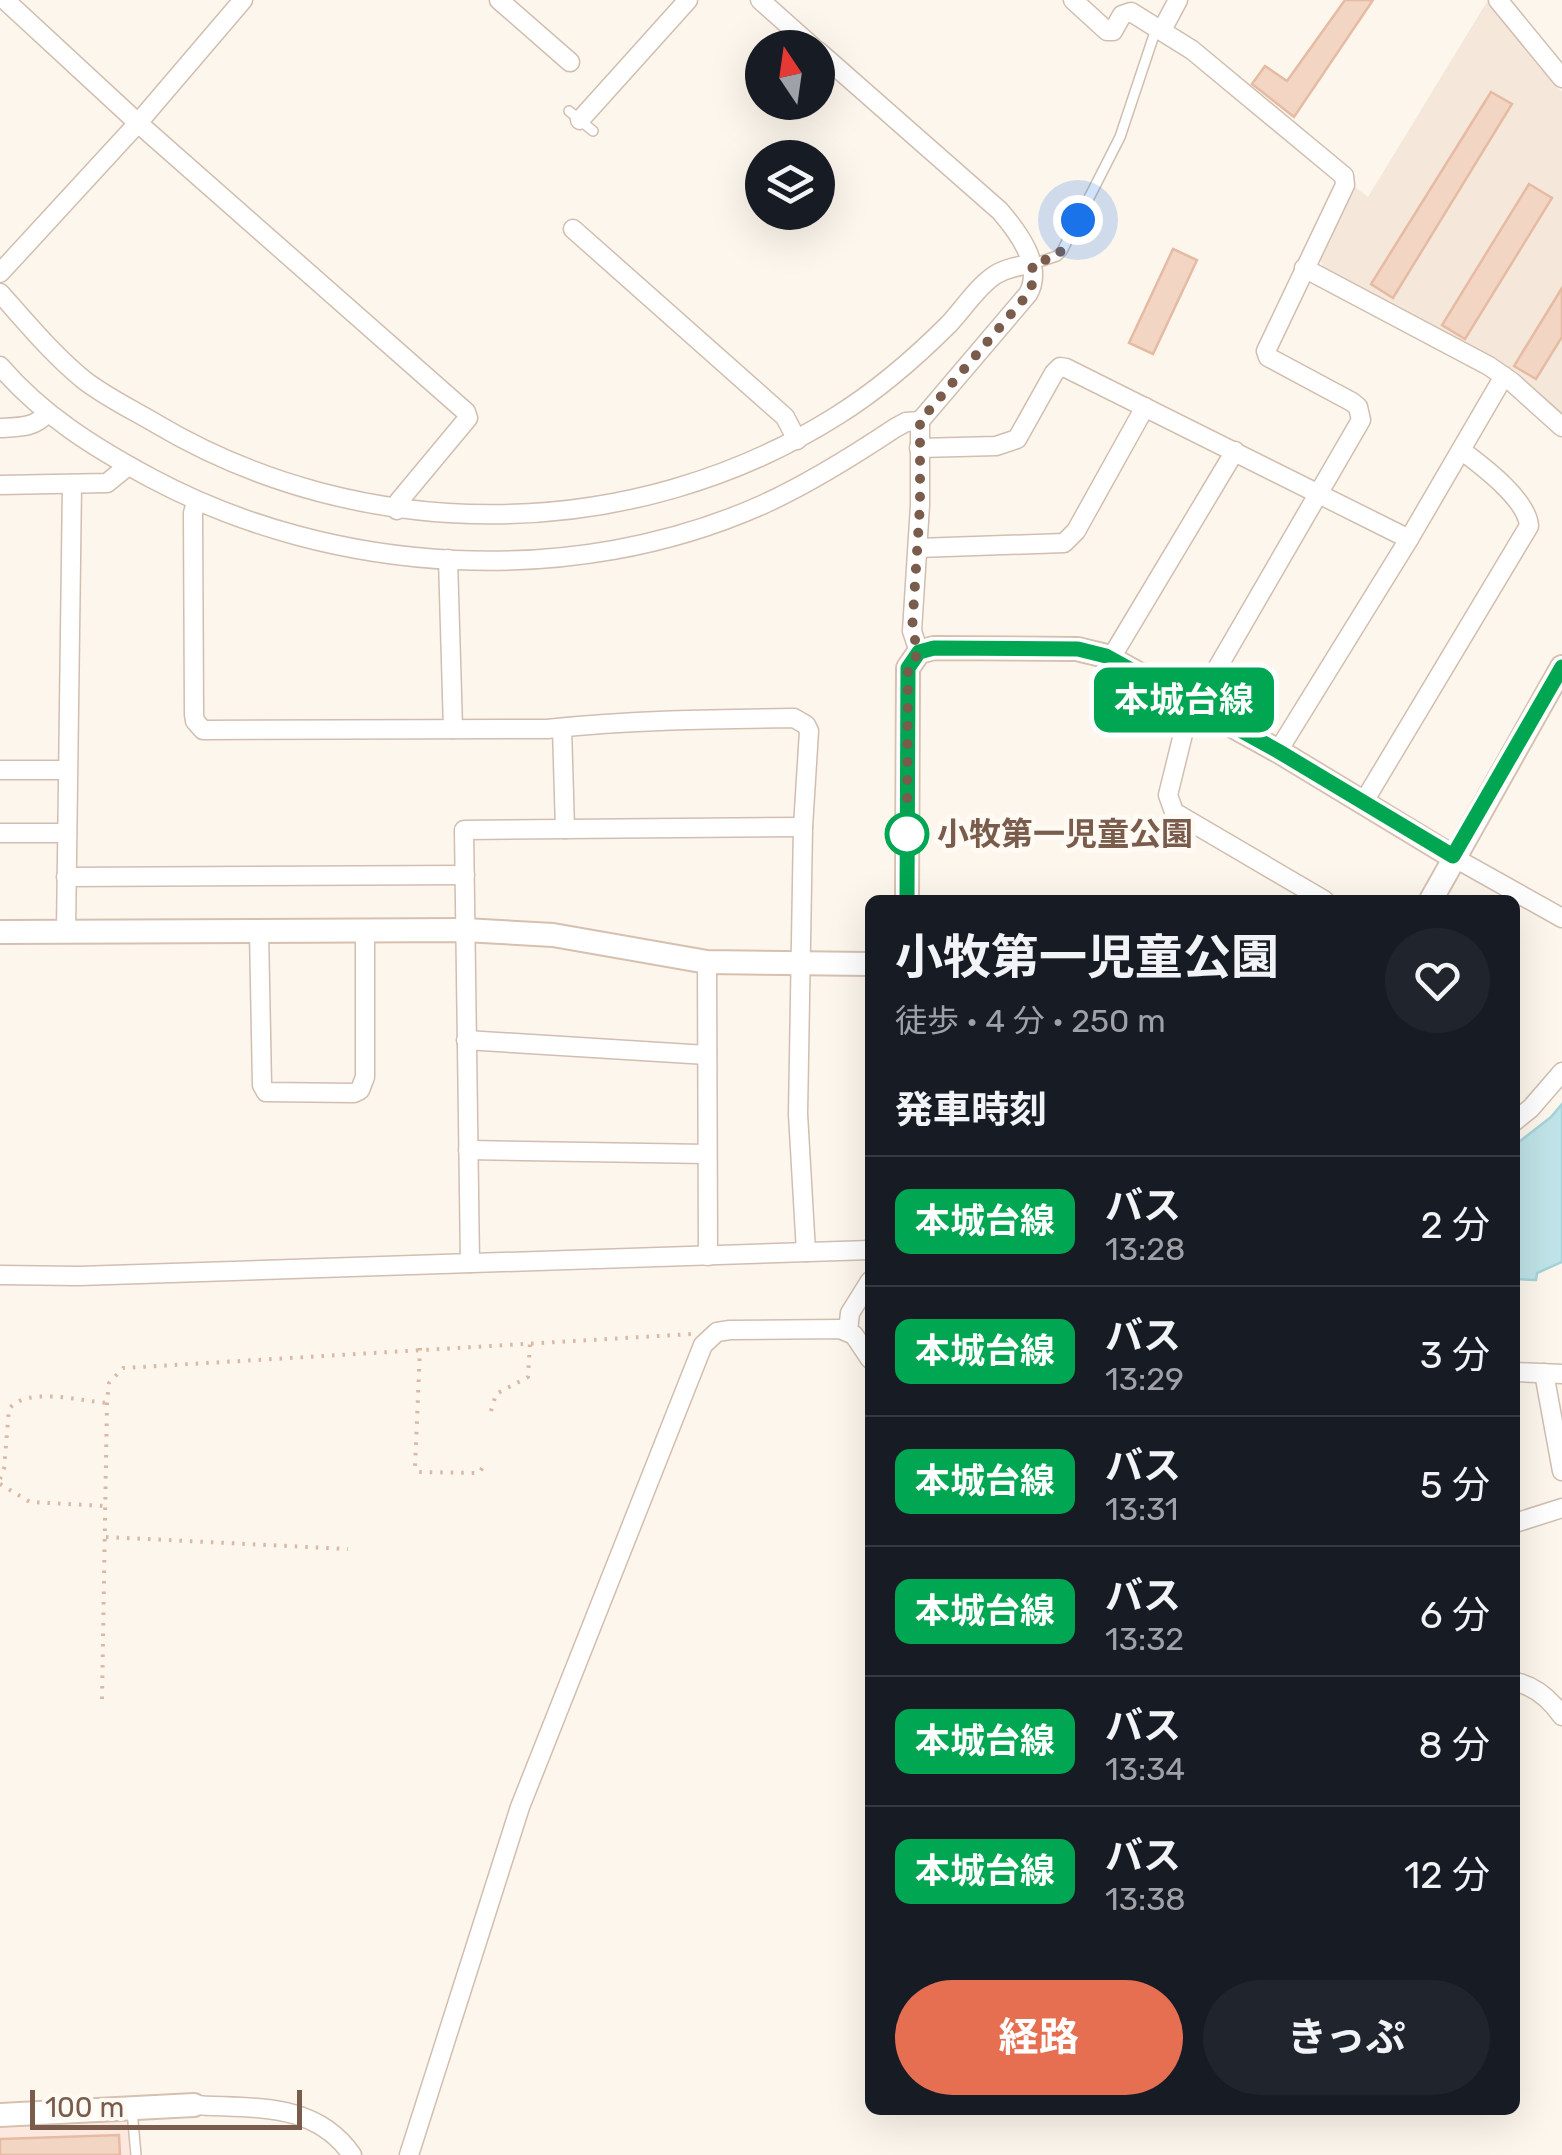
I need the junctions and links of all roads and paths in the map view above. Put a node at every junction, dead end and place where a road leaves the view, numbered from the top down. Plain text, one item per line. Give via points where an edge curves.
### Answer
1 (242, 0) edge
2 (499, 0) edge
3 (688, 0) edge
4 (762, 0) edge
5 (1073, 0) edge
6 (1178, 0) edge
7 (1498, 0) edge
8 (16, 4) edge
9 (1133, 6) edge
10 (1160, 28) junction
11 (795, 30) edge
12 (570, 62) dead end
13 (835, 66) edge
14 (1562, 78) edge
15 (580, 121) dead end
16 (138, 123) junction
17 (573, 230) dead end
18 (1032, 264) junction
19 (1304, 268) junction
20 (0, 273) edge
21 (0, 292) edge
22 (0, 366) edge
23 (1504, 376) junction
24 (1145, 407) junction
25 (48, 413) junction
26 (920, 421) junction
27 (1562, 427) edge
28 (0, 428) edge
29 (798, 440) junction
30 (918, 448) junction
31 (1461, 450) junction
32 (1234, 451) junction
33 (128, 466) junction
34 (72, 484) junction
35 (0, 486) edge
36 (1321, 493) junction
37 (196, 502) junction
38 (397, 510) junction
39 (1409, 539) junction
40 (918, 548) junction
41 (448, 559) junction
42 (919, 652) junction
43 (1111, 658) junction
44 (1562, 667) edge
45 (1194, 706) junction
46 (562, 728) junction
47 (453, 729) junction
48 (1278, 751) junction
49 (0, 770) edge
50 (66, 770) junction
51 (1363, 804) junction
52 (803, 827) junction
53 (565, 829) junction
54 (67, 832) junction
55 (0, 833) edge
56 (1453, 856) junction
57 (466, 874) junction
58 (66, 878) junction
59 (907, 895) edge
60 (1315, 895) edge
61 (1434, 895) edge
62 (1562, 918) edge
63 (259, 930) junction
64 (365, 930) junction
65 (464, 930) junction
66 (0, 932) edge
67 (66, 932) junction
68 (707, 962) junction
69 (803, 964) junction
70 (865, 964) edge
71 (466, 1040) junction
72 (707, 1055) junction
73 (1562, 1072) edge
74 (1520, 1116) edge
75 (468, 1150) junction
76 (708, 1154) junction
77 (865, 1250) edge
78 (806, 1252) junction
79 (708, 1256) junction
80 (470, 1263) junction
81 (0, 1275) edge
82 (865, 1289) edge
83 (848, 1331) junction
84 (717, 1332) junction
85 (530, 1343) junction
86 (420, 1348) junction
87 (865, 1353) edge
88 (1520, 1372) edge
89 (1553, 1374) edge
90 (106, 1403) junction
91 (492, 1411) dead end
92 (483, 1467) dead end
93 (1562, 1471) edge
94 (0, 1482) edge
95 (106, 1506) junction
96 (1562, 1508) edge
97 (1520, 1521) edge
98 (106, 1537) junction
99 (348, 1549) dead end
100 (1520, 1684) edge
101 (102, 1698) dead end
102 (1562, 1716) edge
103 (194, 2105) joint
104 (132, 2108) junction
105 (0, 2115) edge
106 (136, 2155) edge
107 (352, 2155) edge
108 (409, 2155) edge

1 - 16 street
2 - 12 street
3 - 15 street
4 - 11 street
5 - 9 street via 1110,32
6 - 10 street
7 - 14 street
8 - 16 street
9 - 10 street
10 - 18 lane via 1120,137 1062,250
10 - 19 street via 1344,176
13 - 18 street via 1000,211
16 - 20 street
16 - 38 street via 466,412 468,418
17 - 29 street via 785,417
18 - 26 street via 1028,294
18 - 29 street via 991,277 892,376
19 - 23 street
19 - 36 street via 1268,357 1358,406 1361,420
21 - 38 street via 84,380 175,436 271,479
22 - 25 street
23 - 27 street
23 - 31 street
24 - 30 street via 1060,368 1017,439 996,446
24 - 32 street
24 - 40 street via 1064,543
25 - 28 street via 40,422
25 - 33 street
26 - 30 street
26 - 41 street via 906,422 762,505 676,534 591,552
29 - 38 street via 714,476 616,502 498,515
30 - 40 street
31 - 39 street
31 - 51 street via 1519,502 1529,526
32 - 36 street
32 - 43 street
33 - 34 street via 107,483
33 - 37 street
34 - 35 street
34 - 50 street
36 - 39 street
36 - 45 street
37 - 41 street via 316,542
37 - 47 street via 198,726
39 - 48 street
40 - 42 street via 912,631
41 - 47 street
42 - 43 street via 1078,649
42 - 59 street via 908,668
43 - 45 street
44 - 56 street
45 - 48 street
45 - 60 street via 1168,794 1174,812
46 - 47 street
46 - 52 street via 794,718 809,731
46 - 53 street
48 - 51 street
49 - 50 street
50 - 54 street
51 - 56 street
52 - 53 street
52 - 69 street
53 - 57 street via 464,830
54 - 55 street
54 - 58 street
56 - 61 street
56 - 62 street
57 - 58 street
57 - 65 street
58 - 67 street
63 - 64 street
63 - 64 street via 266,1092 354,1093 365,1077
63 - 67 street
64 - 65 street
65 - 68 street via 553,935
65 - 71 street
66 - 67 street
68 - 69 street
68 - 72 street
69 - 70 street
69 - 78 street via 798,1114
71 - 72 street
71 - 75 street
72 - 76 street
73 - 74 street
75 - 76 street
75 - 80 street
76 - 79 street
77 - 78 street
78 - 79 street
79 - 80 street
80 - 81 street
82 - 83 street
83 - 84 street
83 - 87 street
84 - 85 path
84 - 108 street via 698,1354 520,1808
85 - 86 path
85 - 91 path via 528,1377 496,1394
86 - 90 path via 123,1368 110,1383
86 - 92 path via 415,1468
88 - 89 street
89 - 93 street
90 - 94 path via 14,1402
90 - 95 path
94 - 95 path via 30,1502
95 - 98 path
96 - 97 street
98 - 99 path
98 - 101 path
100 - 102 street via 1537,1690
103 - 104 street
103 - 107 street via 314,2119
104 - 105 street
104 - 106 lane

